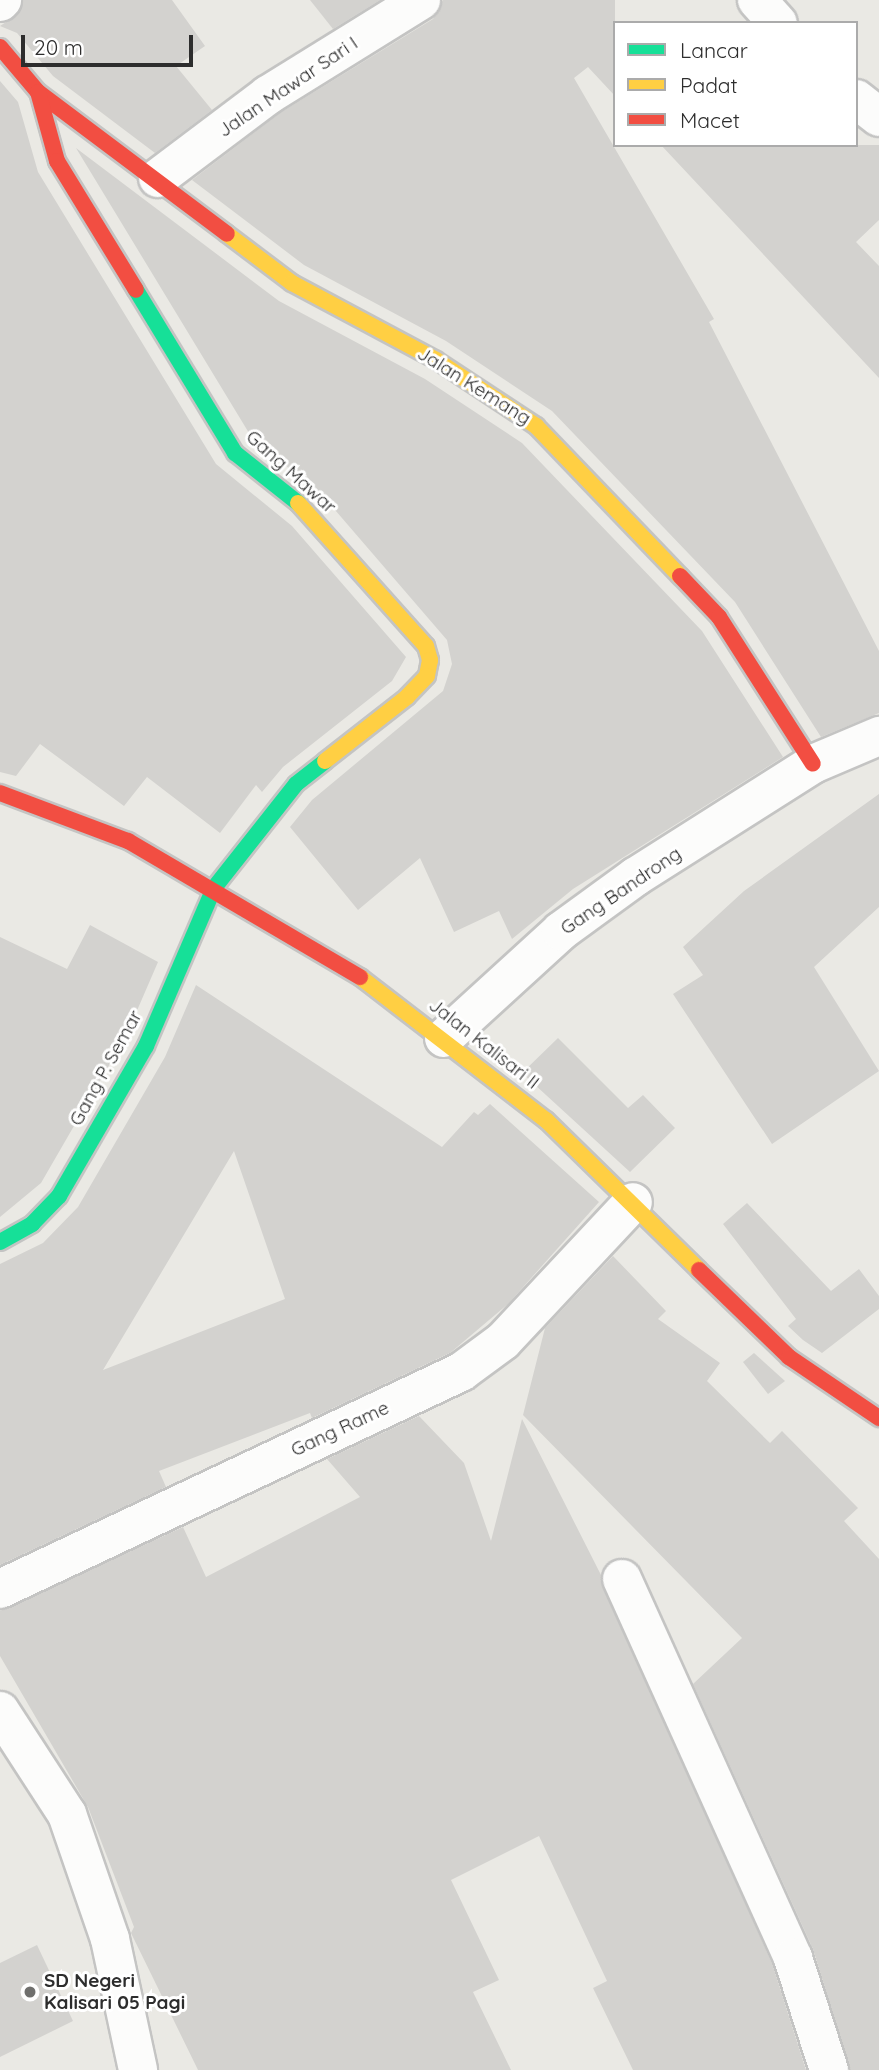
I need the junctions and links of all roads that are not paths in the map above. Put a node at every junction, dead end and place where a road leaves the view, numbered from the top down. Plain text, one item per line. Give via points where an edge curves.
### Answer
1 (421, 0) edge
2 (757, 0) edge
3 (776, 21) edge
4 (0, 47) edge
5 (38, 92) junction
6 (858, 101) edge
7 (879, 117) edge
8 (158, 178) junction
9 (879, 736) edge
10 (813, 764) junction
11 (0, 793) edge
12 (214, 888) junction
13 (444, 1038) junction
14 (633, 1202) junction
15 (0, 1242) edge
16 (879, 1418) edge
17 (622, 1579) dead end
18 (0, 1589) edge
19 (0, 1711) edge
20 (138, 2070) edge
21 (829, 2070) edge

1 - 8 street, Jalan Mawar Sari I via 268,96
2 - 3 street
4 - 5 street, Jalan Kemang
5 - 8 street, Jalan Kemang
5 - 12 street, Gang Mawar via 57,161 235,453 307,510 426,646 430,660 427,676 407,697 296,784
6 - 7 street
8 - 10 street, Jalan Kemang via 292,283 436,360 536,426 719,617
9 - 10 street
10 - 13 street, Gang Bandrong via 561,931
11 - 12 street, Jalan Kalisari II via 128,841
12 - 13 street, Jalan Kalisari II via 335,959
12 - 15 street, Gang P. Semar via 146,1046 59,1196 32,1224
13 - 14 street, Jalan Kalisari II via 546,1120
14 - 16 street, Jalan Kalisari II via 754,1326 836,1394
14 - 18 street, Gang Rame via 503,1341 461,1372
17 - 21 street via 793,1958
19 - 20 street via 67,1814 110,1940

